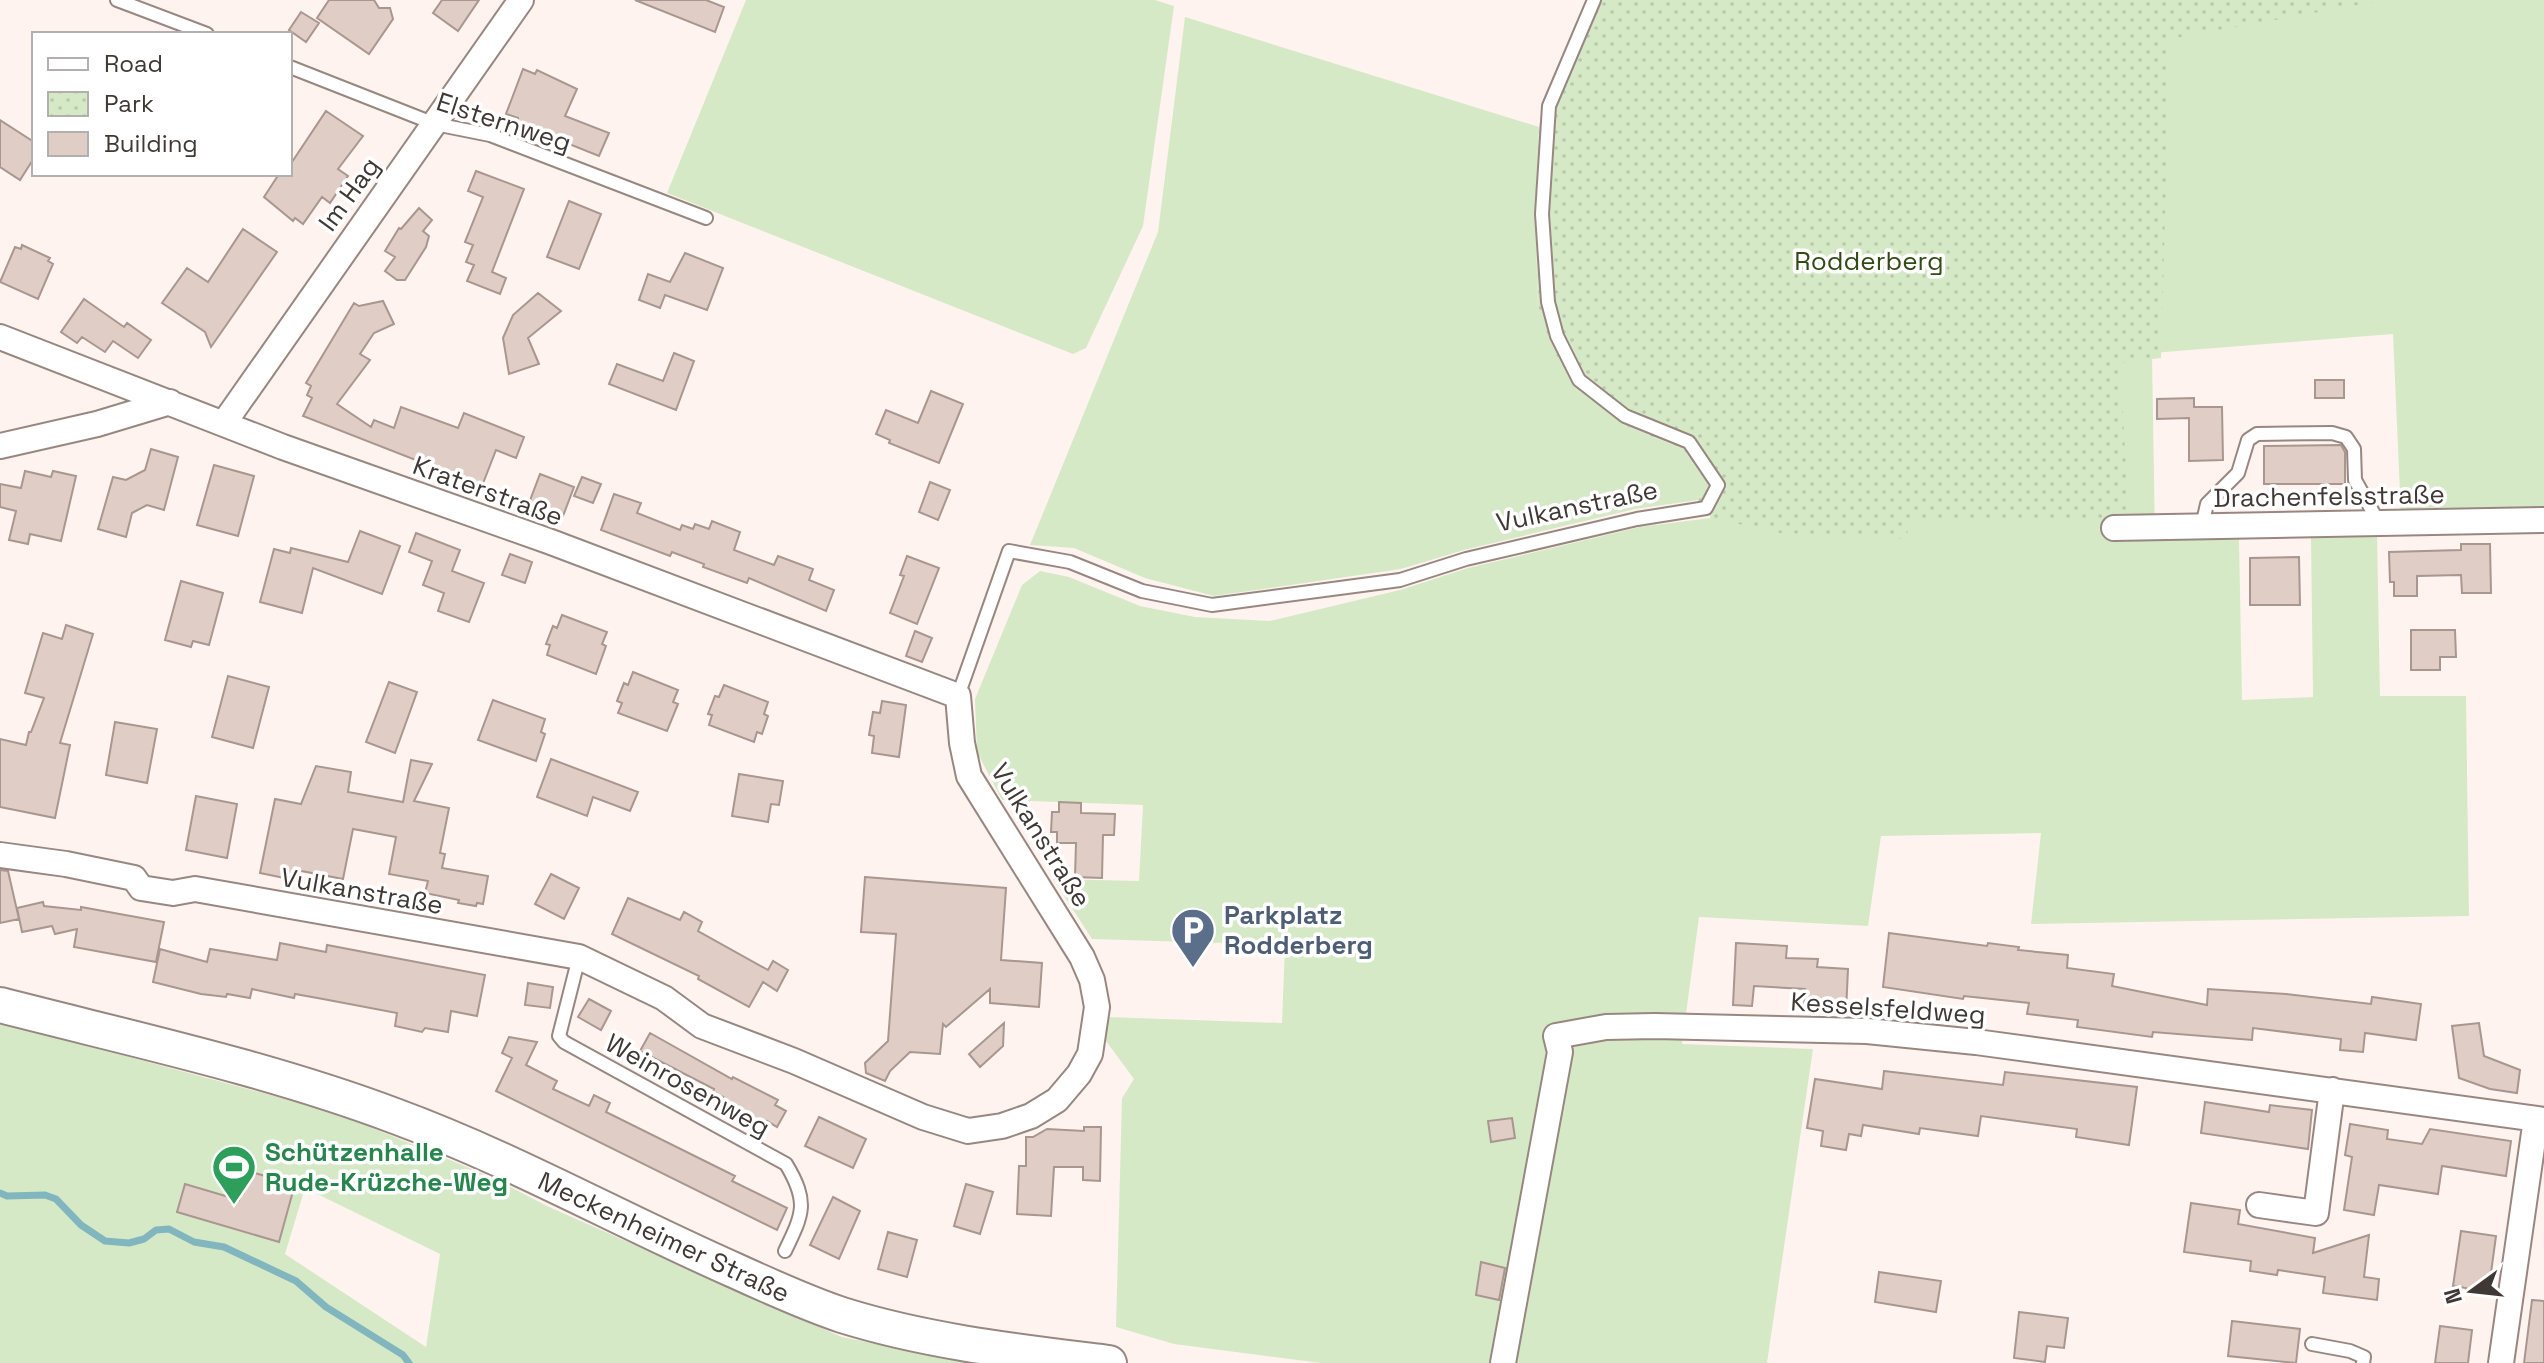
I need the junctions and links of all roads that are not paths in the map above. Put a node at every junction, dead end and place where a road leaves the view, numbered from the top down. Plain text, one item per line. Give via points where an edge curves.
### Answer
1 (117, 0) edge
2 (521, 0) edge
3 (1594, 0) edge
4 (202, 32) edge
5 (292, 68) edge
6 (435, 124) junction
7 (706, 218) dead end
8 (0, 337) edge
9 (170, 402) junction
10 (224, 423) junction
11 (0, 446) edge
12 (2544, 520) edge
13 (2379, 523) junction
14 (2202, 526) junction
15 (2114, 528) dead end
16 (958, 696) junction
17 (0, 855) edge
18 (579, 957) junction
19 (0, 1005) edge
20 (2332, 1090) junction
21 (2540, 1119) edge
22 (2259, 1205) dead end
23 (785, 1251) dead end
24 (2312, 1344) dead end
25 (1109, 1363) edge
26 (1503, 1363) edge
27 (2363, 1363) edge
28 (2501, 1363) edge

1 - 4 lane
2 - 6 street, Im Hag
3 - 16 lane, Vulkanstraße via 1549,106 1542,214 1548,302 1557,336 1579,380 1625,416 1689,442 1718,485 1706,508 1623,522 1400,580 1212,605 1142,591 1070,562 1009,551
5 - 6 lane, Elsternweg
6 - 7 lane, Elsternweg via 490,135
6 - 10 street, Im Hag
8 - 9 street, Kraterstraße
9 - 10 street, Kraterstraße
9 - 11 street
10 - 16 street, Kraterstraße
12 - 13 street, Drachenfelsstraße
13 - 14 street, Drachenfelsstraße
13 - 14 lane via 2355,480 2354,449 2346,437 2257,434 2248,440 2238,473 2207,504
14 - 15 street, Drachenfelsstraße
16 - 18 street, Vulkanstraße via 969,776 1092,980 1097,1007 1090,1054 1057,1100 1017,1121 968,1131 702,1026 664,998
17 - 18 street, Vulkanstraße via 134,878 141,888 173,893 195,889
18 - 23 lane, Weinrosenweg via 559,1036 786,1164 798,1183 802,1205
19 - 25 main road, Meckenheimer Straße via 286,1079 397,1116 665,1240 843,1315 991,1348
20 - 21 street, Kesselsfeldweg
20 - 22 street via 2316,1213
20 - 26 street, Kesselsfeldweg via 1867,1031 1655,1026 1556,1036 1560,1052
21 - 28 street
24 - 27 lane via 2350,1351 2364,1357

